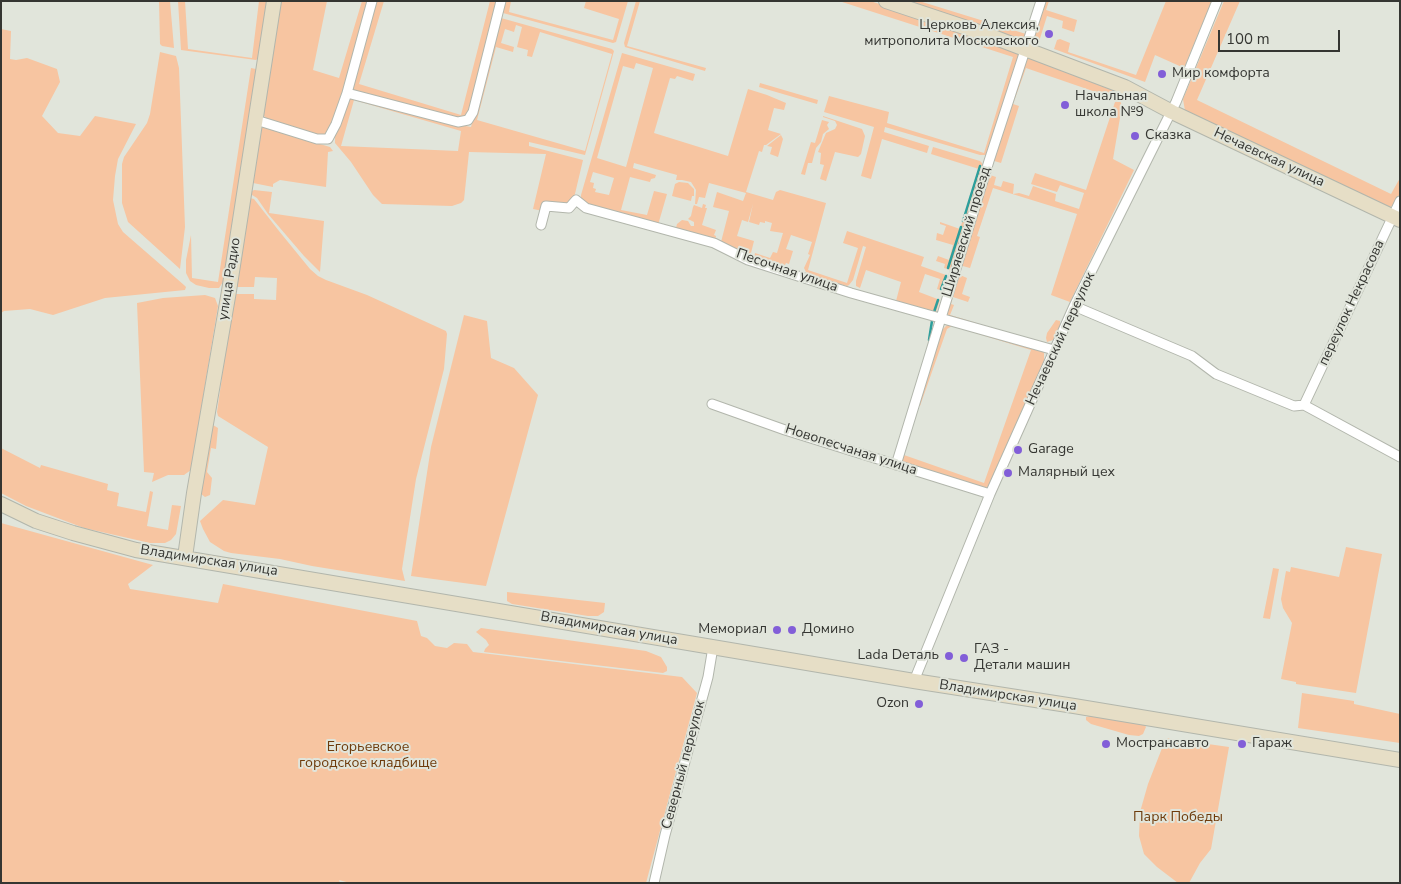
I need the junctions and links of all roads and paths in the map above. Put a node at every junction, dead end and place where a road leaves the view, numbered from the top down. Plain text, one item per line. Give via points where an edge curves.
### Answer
1 (274, 1) edge
2 (372, 1) edge
3 (501, 1) edge
4 (886, 1) edge
5 (1042, 1) edge
6 (1217, 1) edge
7 (1026, 49) junction
8 (347, 93) junction
9 (1172, 112) junction
10 (256, 120) junction
11 (1400, 201) edge
12 (1396, 218) edge
13 (541, 225) dead end
14 (1074, 306) junction
15 (941, 318) junction
16 (1054, 350) junction
17 (712, 404) dead end
18 (1304, 405) junction
19 (1400, 457) edge
20 (896, 465) junction
21 (990, 494) junction
22 (1, 504) edge
23 (185, 557) junction
24 (714, 647) junction
25 (914, 681) junction
26 (1400, 760) edge
27 (654, 883) edge

1 - 10 street, улица Радио
2 - 8 street
3 - 8 street via 474,112 468,120 458,122
4 - 7 street, Нечаевская улица
5 - 7 street, Ширяевский проезд
6 - 9 street, Нечаевский переулок
7 - 9 street, Нечаевская улица via 1125,87
7 - 15 street, Ширяевский проезд
8 - 10 street via 328,140
9 - 12 street, Нечаевская улица
9 - 14 street, Нечаевский переулок
10 - 23 street, улица Радио
11 - 12 street, переулок Некрасова
12 - 18 street, переулок Некрасова
13 - 15 street, Песочная улица via 546,206 569,208 576,200 586,208 714,243 748,260
14 - 16 street, Нечаевский переулок
14 - 18 street via 1192,356 1216,374 1294,406
15 - 16 street, Песочная улица
15 - 20 street, Ширяевский проезд
16 - 21 street, Нечаевский переулок
17 - 20 street, Новопесчаная улица
18 - 19 street
20 - 21 street, Новопесчаная улица
21 - 25 street, Нечаевский переулок
22 - 23 street, Владимирская улица via 36,521 73,533 136,550
23 - 24 street, Владимирская улица
24 - 25 street, Владимирская улица
24 - 27 street, Северный переулок
25 - 26 street, Владимирская улица

